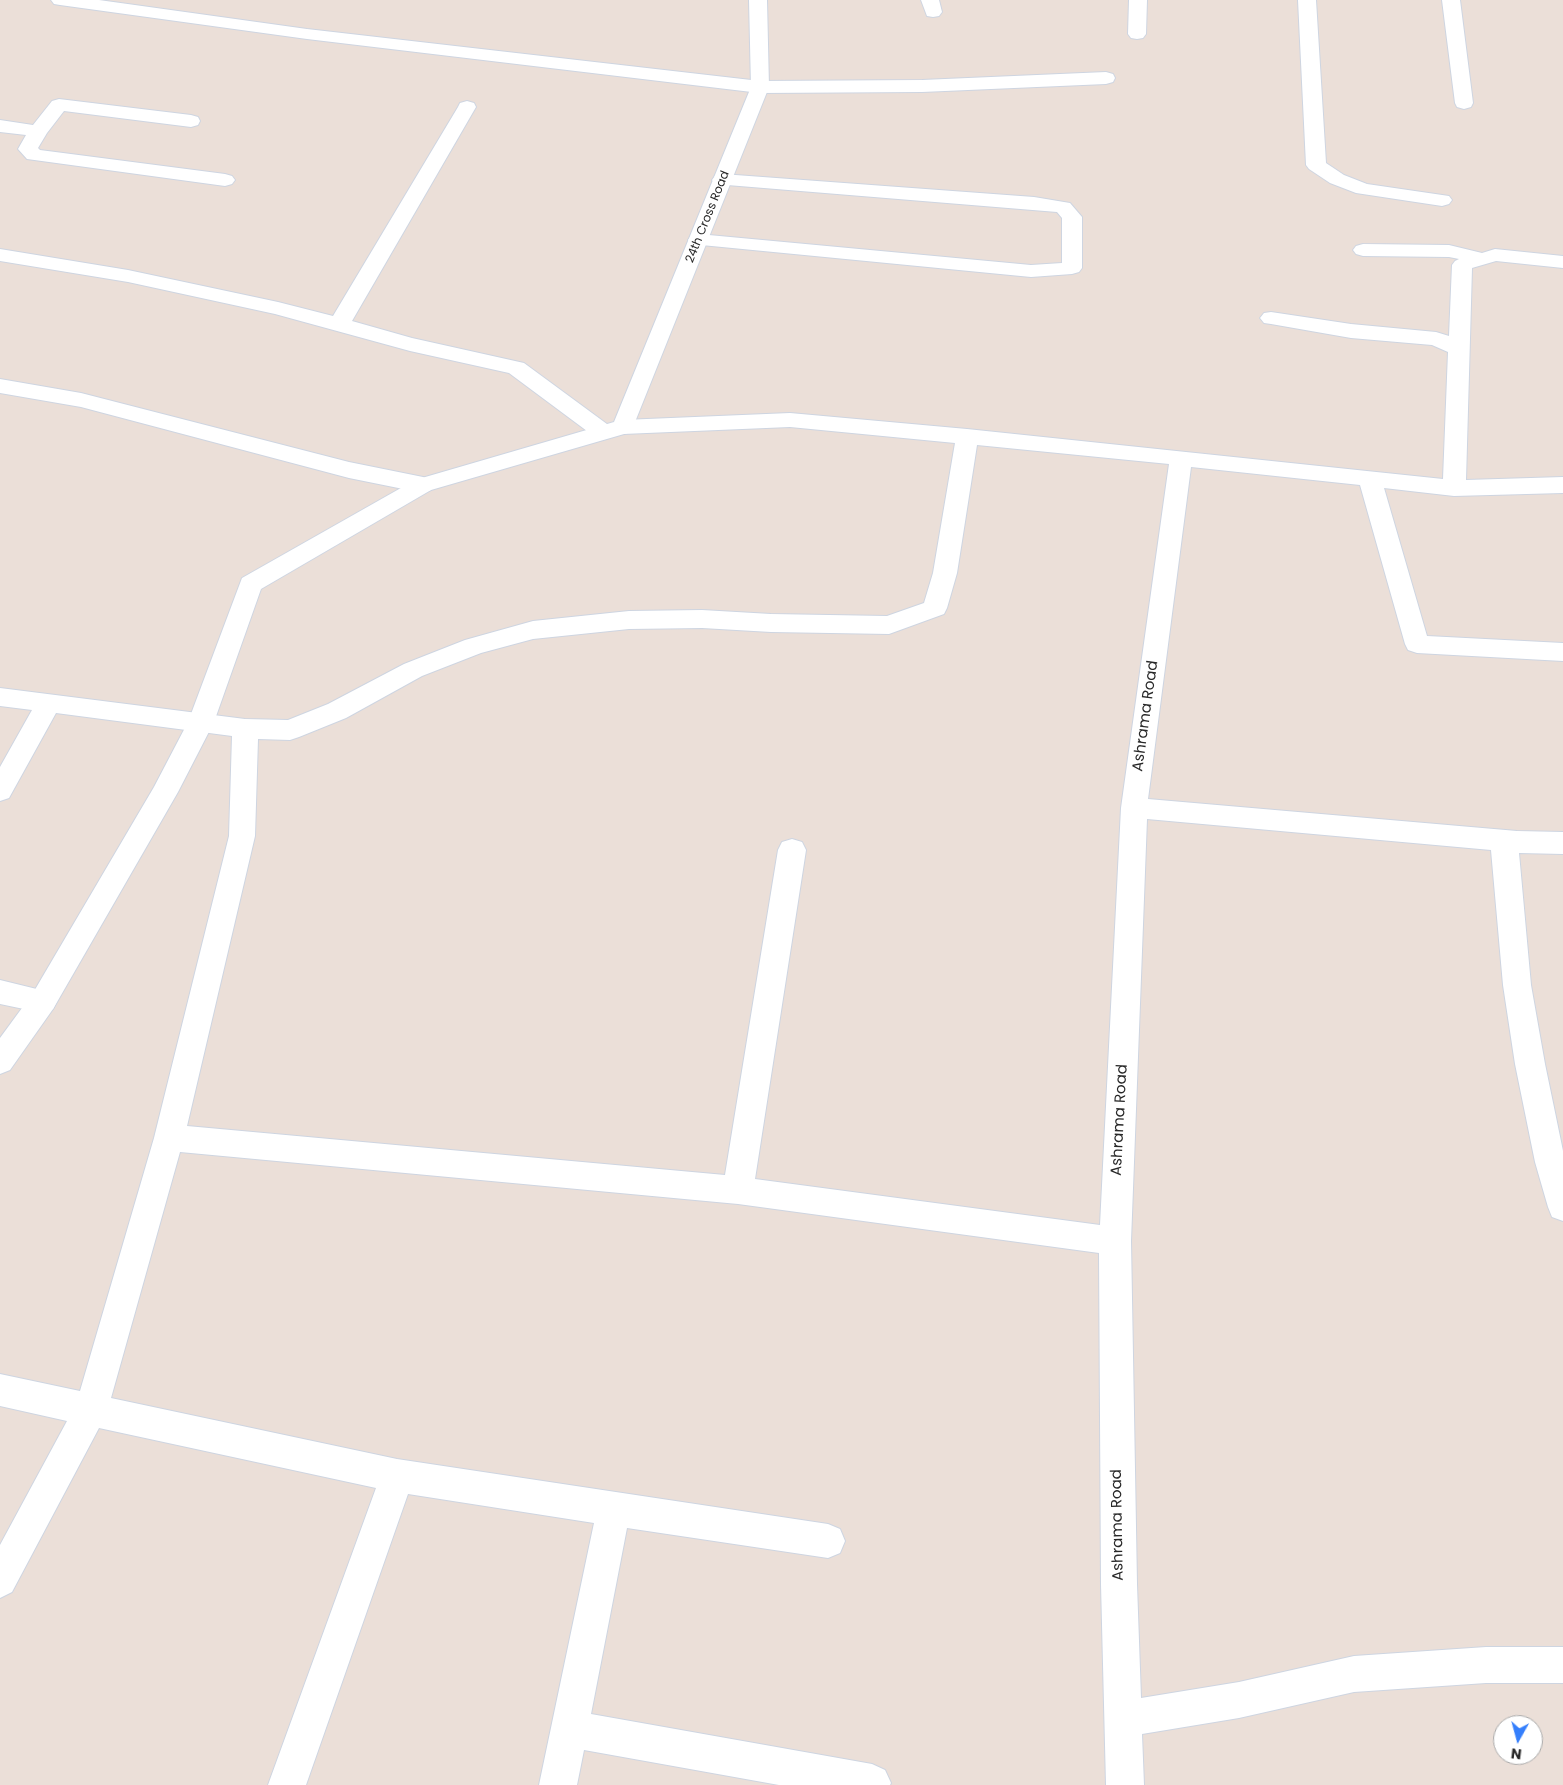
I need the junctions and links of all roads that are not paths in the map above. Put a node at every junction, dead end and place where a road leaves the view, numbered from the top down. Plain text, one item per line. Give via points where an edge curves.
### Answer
1 (60, 0) edge
2 (758, 0) edge
3 (1138, 0) edge
4 (1308, 0) edge
5 (1450, 0) edge
6 (1137, 34) dead end
7 (1106, 78) dead end
8 (760, 87) junction
9 (1464, 102) dead end
10 (467, 107) dead end
11 (191, 121) dead end
12 (0, 126) edge
13 (38, 131) junction
14 (225, 180) dead end
15 (722, 180) junction
16 (1442, 200) dead end
17 (698, 240) junction
18 (1363, 250) dead end
19 (0, 255) edge
20 (1483, 258) junction
21 (1563, 262) edge
22 (1271, 318) dead end
23 (339, 324) junction
24 (1460, 349) junction
25 (0, 386) edge
26 (613, 429) junction
27 (967, 436) junction
28 (1181, 458) junction
29 (1370, 479) junction
30 (423, 485) junction
31 (1563, 485) edge
32 (1454, 488) junction
33 (1563, 652) edge
34 (0, 697) edge
35 (50, 703) junction
36 (200, 722) junction
37 (245, 729) junction
38 (0, 791) edge
39 (1134, 808) junction
40 (1504, 841) junction
41 (1563, 843) edge
42 (792, 850) dead end
43 (0, 992) edge
44 (43, 1001) junction
45 (0, 1061) edge
46 (170, 1138) junction
47 (738, 1190) junction
48 (1563, 1207) edge
49 (1115, 1241) junction
50 (0, 1390) edge
51 (91, 1410) junction
52 (397, 1476) junction
53 (614, 1508) junction
54 (828, 1541) dead end
55 (0, 1580) edge
56 (1563, 1665) edge
57 (1123, 1719) junction
58 (569, 1729) junction
59 (872, 1783) dead end
60 (287, 1785) edge
61 (558, 1785) edge
62 (1124, 1785) edge

1 - 8 street via 307,34
2 - 8 street, 24th Cross Road
3 - 6 street
4 - 16 street via 1316,165 1337,179 1363,189
5 - 9 street
7 - 8 street via 922,86
8 - 15 street, 24th Cross Road
10 - 23 street
11 - 13 street via 59,105
12 - 13 street
13 - 14 street via 28,149 34,155
15 - 17 street, 24th Cross Road
15 - 17 street via 1063,207 1072,217 1072,268 1031,271
17 - 26 street, 24th Cross Road
18 - 20 street via 1449,251
19 - 23 street via 137,278
20 - 21 street via 1495,255
20 - 24 street via 1462,265
22 - 24 street via 1351,331 1436,339
23 - 26 street via 516,368
24 - 32 street
25 - 30 street via 82,400 349,470
26 - 27 street via 790,420
26 - 30 street
27 - 28 street
27 - 37 street via 945,573 936,608 888,625 629,620 533,630 474,646 413,670 337,710 290,730
28 - 29 street
28 - 39 street, Ashrama Road
29 - 32 street
29 - 33 street via 1418,644
30 - 36 street via 251,584
31 - 32 street
34 - 35 street
35 - 36 street
35 - 38 street
36 - 37 street
36 - 44 street via 165,792
37 - 46 street via 242,836
39 - 40 street
39 - 49 street, Ashrama Road
40 - 41 street
40 - 48 street via 1517,985 1530,1064
42 - 47 street
43 - 44 street
44 - 45 street
46 - 47 street
46 - 51 street
47 - 49 street
49 - 57 street, Ashrama Road
50 - 51 street
51 - 52 street
51 - 55 street
52 - 53 street
52 - 60 street
53 - 54 street
53 - 58 street
56 - 57 street via 1486,1665 1354,1674 1239,1700
57 - 62 street, Ashrama Road
58 - 59 street
58 - 61 street

